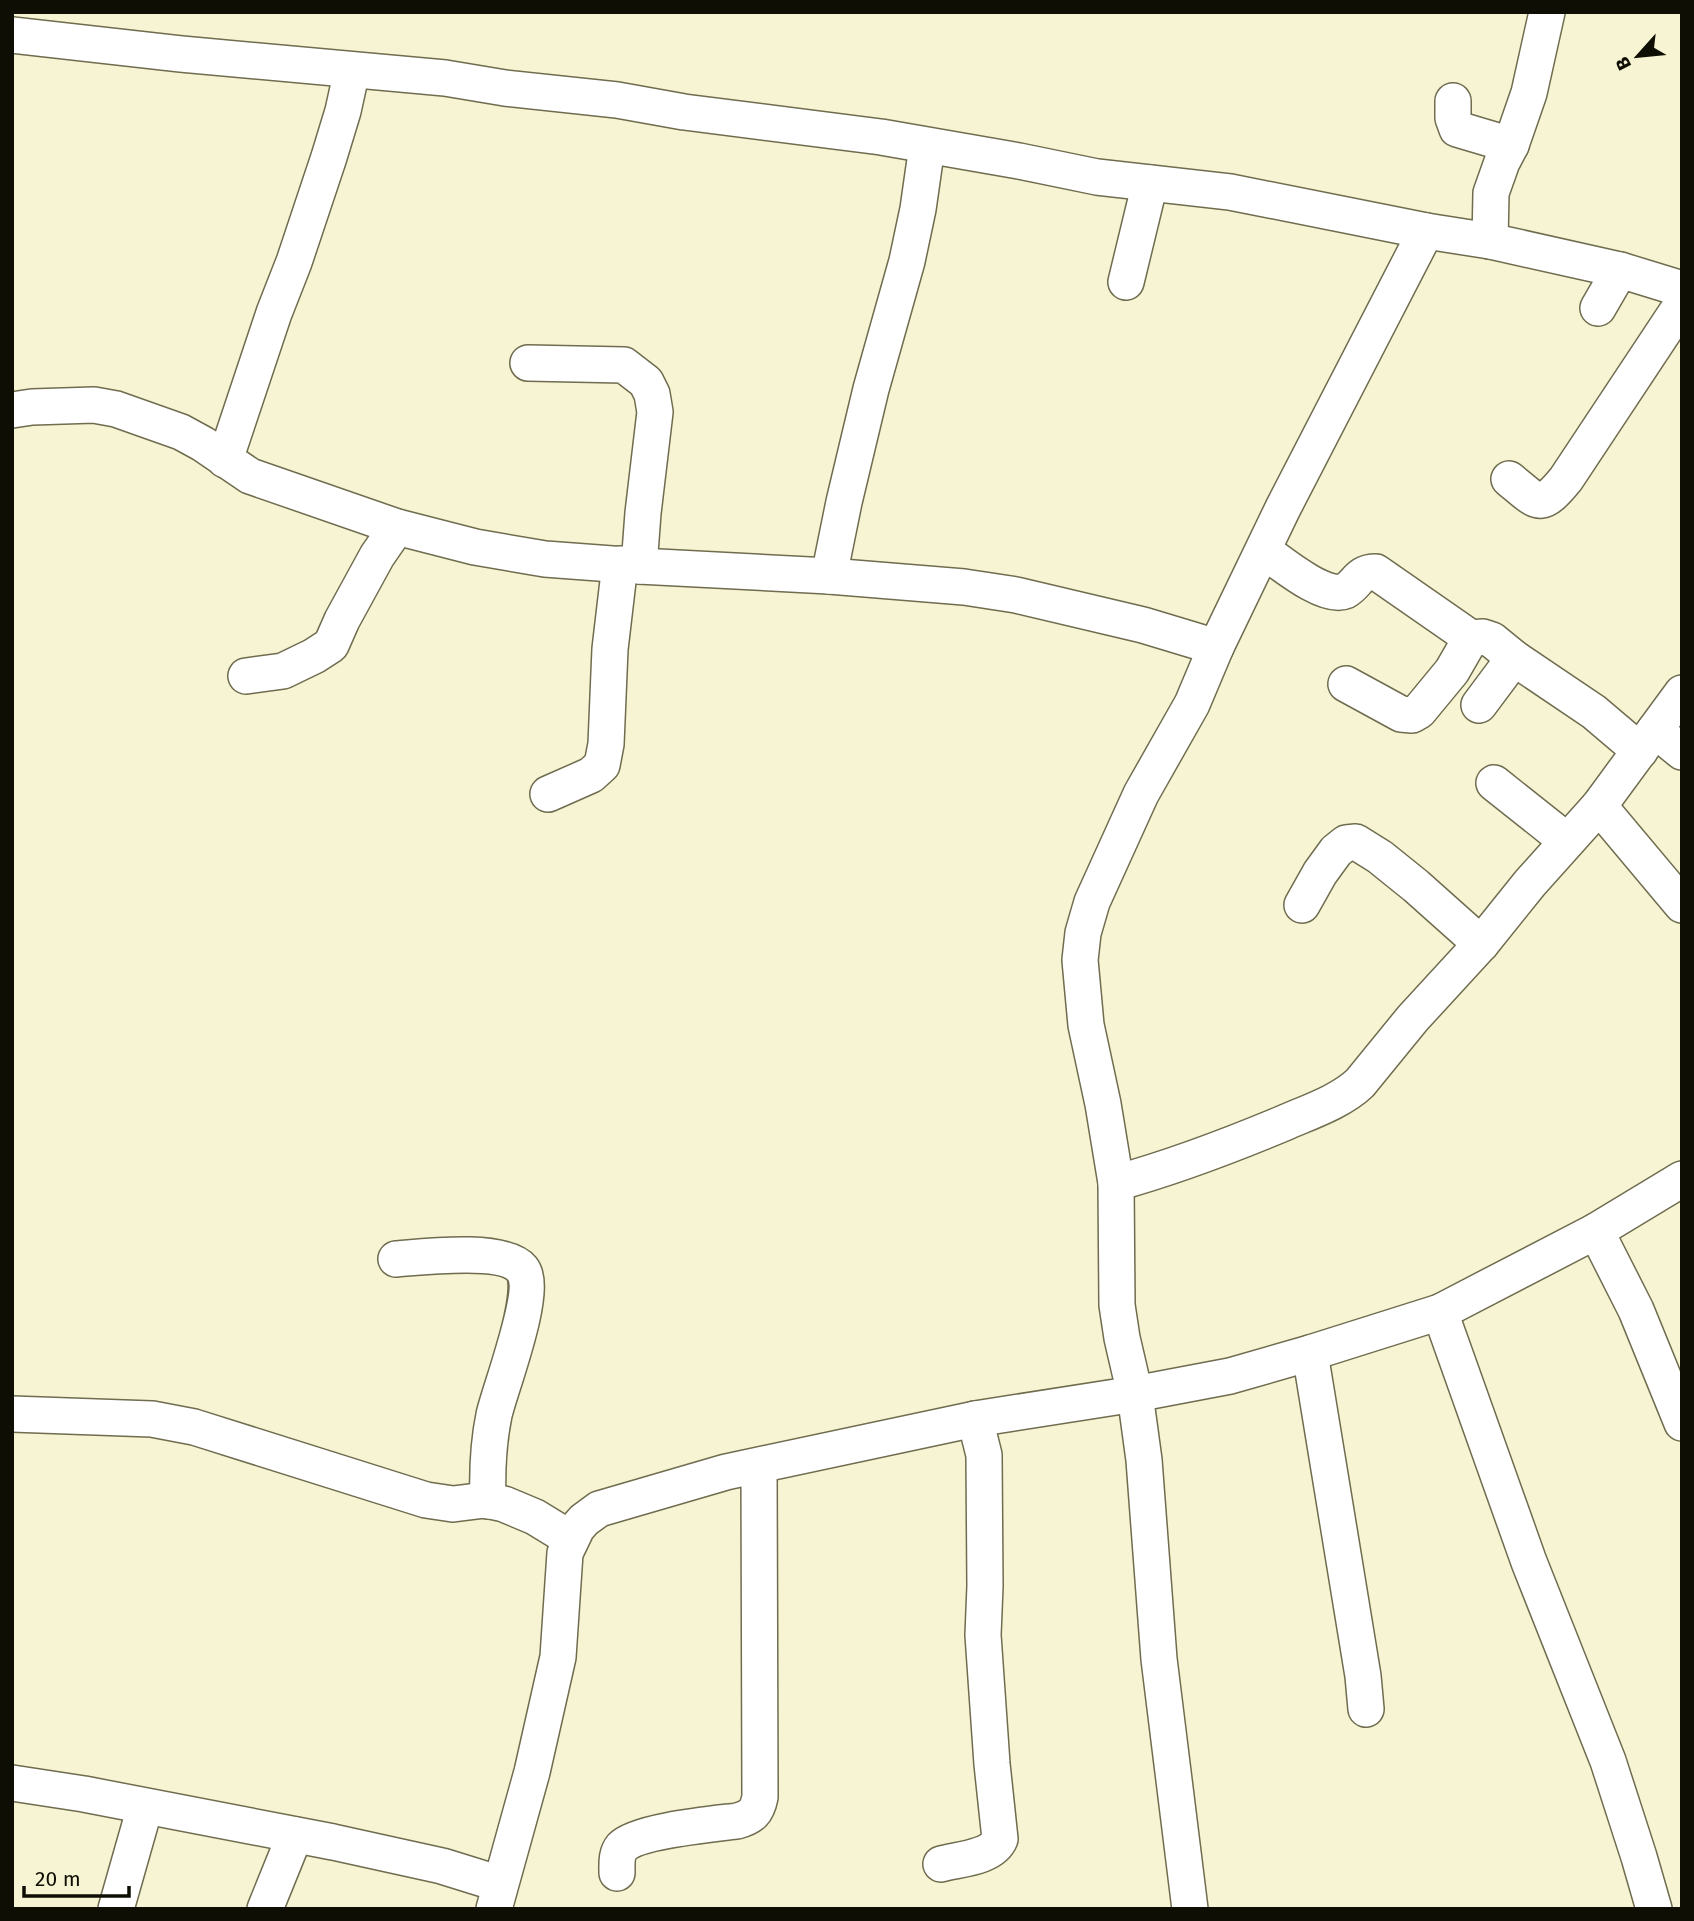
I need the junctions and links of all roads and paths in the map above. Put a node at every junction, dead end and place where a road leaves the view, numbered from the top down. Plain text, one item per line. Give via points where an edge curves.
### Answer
1 (1547, 12) edge
2 (12, 35) edge
3 (352, 70) junction
4 (1454, 100) dead end
5 (1511, 145) junction
6 (926, 146) junction
7 (1150, 183) junction
8 (1426, 231) junction
9 (1490, 242) junction
10 (1620, 270) junction
11 (1126, 282) dead end
12 (1681, 292) edge
13 (1598, 308) dead end
14 (528, 363) dead end
15 (12, 410) edge
16 (225, 460) junction
17 (1508, 479) dead end
18 (397, 527) junction
19 (1264, 551) junction
20 (629, 565) junction
21 (829, 576) junction
22 (1471, 638) junction
23 (1216, 647) junction
24 (1514, 658) junction
25 (246, 676) dead end
26 (1346, 684) dead end
27 (1682, 693) edge
28 (1479, 705) dead end
29 (1648, 741) junction
30 (1682, 752) edge
31 (1494, 783) dead end
32 (548, 794) dead end
33 (1599, 806) junction
34 (1567, 841) junction
35 (1302, 905) dead end
36 (1682, 905) edge
37 (1481, 944) junction
38 (1682, 1179) edge
39 (1116, 1183) junction
40 (1597, 1231) junction
41 (396, 1259) dead end
42 (1440, 1312) junction
43 (1310, 1353) junction
44 (1135, 1394) junction
45 (12, 1413) edge
46 (975, 1419) junction
47 (1682, 1423) edge
48 (759, 1466) junction
49 (488, 1501) junction
50 (571, 1538) junction
51 (1366, 1709) dead end
52 (12, 1783) edge
53 (145, 1807) junction
54 (295, 1835) junction
55 (941, 1864) dead end
56 (617, 1873) dead end
57 (497, 1896) edge
58 (116, 1909) edge
59 (265, 1909) edge
60 (1190, 1909) edge
61 (1654, 1909) edge

1 - 5 street via 1529,93
2 - 3 street
3 - 6 street via 617,100
3 - 16 street via 329,157
4 - 5 street via 1457,129
5 - 9 street via 1491,193
6 - 7 street
6 - 21 street via 918,209
7 - 8 street via 1230,192
7 - 11 street
8 - 9 street
8 - 19 street
9 - 10 street
10 - 12 street
10 - 13 street
12 - 17 street via 1552,496 1535,500
14 - 20 street via 624,365 646,382 652,394 655,412 643,513
15 - 16 street via 94,405 116,409 181,432
16 - 18 street via 250,476
18 - 20 street via 545,559
18 - 25 street via 331,645 283,670
19 - 22 street via 1310,583 1340,593 1359,577 1376,572
19 - 23 street
20 - 21 street
20 - 32 street via 610,649 602,765 591,775
21 - 23 street via 1016,595
22 - 24 street via 1492,640
22 - 26 street via 1452,671 1412,715 1401,714
23 - 39 street via 1192,704 1136,805 1092,902 1083,933 1080,961 1086,1025
24 - 28 street
24 - 29 street via 1594,712
27 - 29 street
29 - 30 street
29 - 33 street
31 - 34 street
33 - 34 street
33 - 36 street
34 - 37 street
35 - 37 street via 1336,850 1356,842 1380,856
37 - 39 street via 1352,1091 1225,1148
38 - 40 street
39 - 44 street via 1116,1305
40 - 42 street
40 - 47 street via 1636,1310
41 - 49 street via 451,1254 496,1258 521,1267 525,1275 521,1323 489,1447
42 - 43 street
42 - 61 street via 1529,1562 1608,1762
43 - 44 street via 1230,1376
43 - 51 street
44 - 46 street
44 - 60 street via 1159,1659
45 - 49 street via 152,1419 194,1427 426,1500 453,1504
46 - 48 street
46 - 55 street via 984,1455 983,1635 1000,1839 986,1853
48 - 50 street via 599,1509
48 - 56 street via 757,1811 749,1818 659,1832 625,1843 619,1849
49 - 50 street via 535,1517
50 - 57 street via 565,1553 558,1657
52 - 53 street
53 - 54 street
53 - 58 street
54 - 57 street via 442,1866
54 - 59 street

